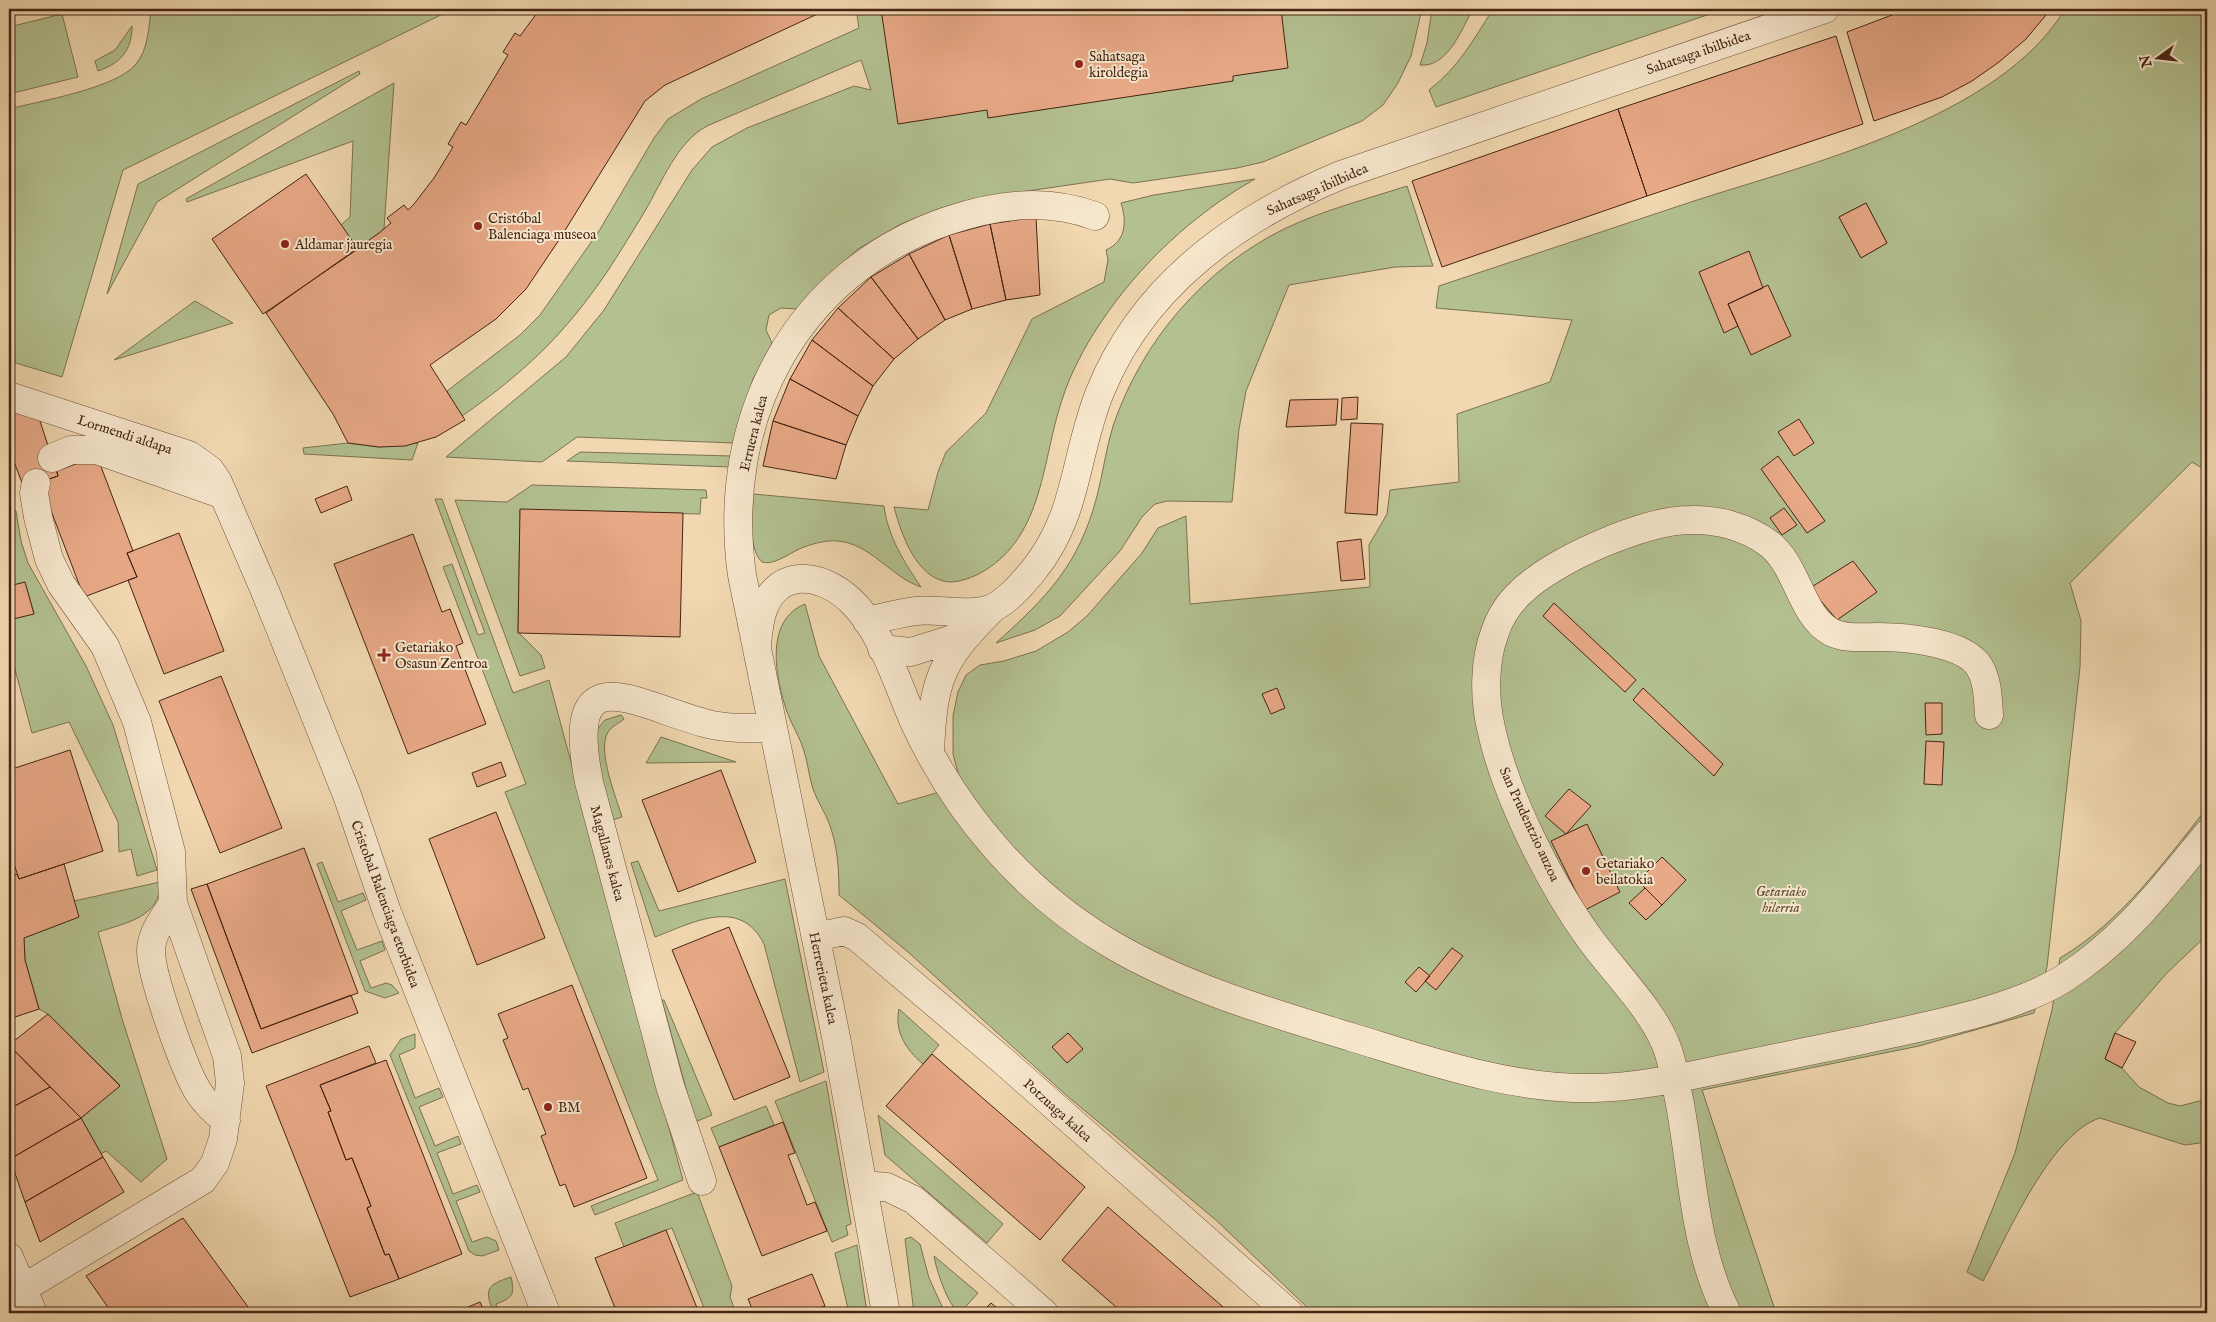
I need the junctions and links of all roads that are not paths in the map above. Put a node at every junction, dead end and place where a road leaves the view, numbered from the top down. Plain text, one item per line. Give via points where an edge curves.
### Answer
1 (1825, 9) edge
2 (1095, 216) dead end
3 (9, 396) edge
4 (52, 458) dead end
5 (36, 483) dead end
6 (224, 495) junction
7 (992, 609) junction
8 (867, 620) junction
9 (965, 635) junction
10 (757, 645) junction
11 (882, 649) junction
12 (1989, 715) dead end
13 (772, 728) junction
14 (930, 755) junction
15 (2207, 834) edge
16 (173, 903) junction
17 (816, 937) junction
18 (1675, 1079) junction
19 (226, 1121) junction
20 (702, 1181) dead end
21 (864, 1185) junction
22 (9, 1257) edge
23 (22, 1289) junction
24 (33, 1313) edge
25 (546, 1313) edge
26 (886, 1313) edge
27 (1044, 1313) edge
28 (1289, 1313) edge
29 (1727, 1313) edge

1 - 7 street, Sahatsaga ibilbidea via 1340,175 1284,201 1233,231 1169,288 1124,346 1092,412 1072,496 1054,541 1024,582 1008,599
2 - 10 street, Erruera kalea via 1041,204 960,217 890,244 842,280 812,310 785,348 765,386 743,464 738,546
3 - 6 street, Lormendi aldapa via 189,454 210,470
4 - 6 street via 71,450 97,450
5 - 16 street via 34,493 38,517 49,559 61,584 105,646 137,722 171,852
6 - 25 street, Cristobal Balenciaga etorbidea via 347,794 364,851
7 - 8 street via 916,611
7 - 9 street, Sahatsaga ibilbidea
8 - 10 street via 854,603 832,586 811,579 793,580 777,588 770,596
8 - 11 street
9 - 11 street via 911,652
9 - 14 street via 940,678 933,712
10 - 13 street, Herrerieta kalea
11 - 14 street
12 - 18 street, San Prudentzio auzoa via 1985,682 1980,667 1972,659 1944,646 1914,638 1846,636 1828,631 1814,616 1793,572 1773,546 1749,532 1720,523 1669,522 1630,533 1561,565 1520,593 1500,620 1490,650 1487,699 1497,749 1519,808 1550,872 1587,935 1658,1029
13 - 17 street, Herrerieta kalea
13 - 20 street, Magallanes kalea via 728,728 634,699 612,696 591,706 583,725 583,750 589,782 670,1086
14 - 18 street via 967,812 1031,885 1084,928 1148,964 1297,1020 1486,1076 1584,1088
15 - 18 street via 2120,936 2096,957 2047,988 2009,1003 1924,1026
16 - 19 street via 227,1056 230,1083
16 - 19 street via 152,942 155,975 193,1083 210,1107
17 - 21 street, Herrerieta kalea
17 - 28 street, Potzuaga kalea via 844,931 857,937 1001,1059
18 - 29 street via 1699,1233 1709,1275
19 - 23 street via 220,1151 203,1180
21 - 26 street, Herrerieta kalea
21 - 27 street via 887,1187 914,1200
22 - 23 street
23 - 24 street

